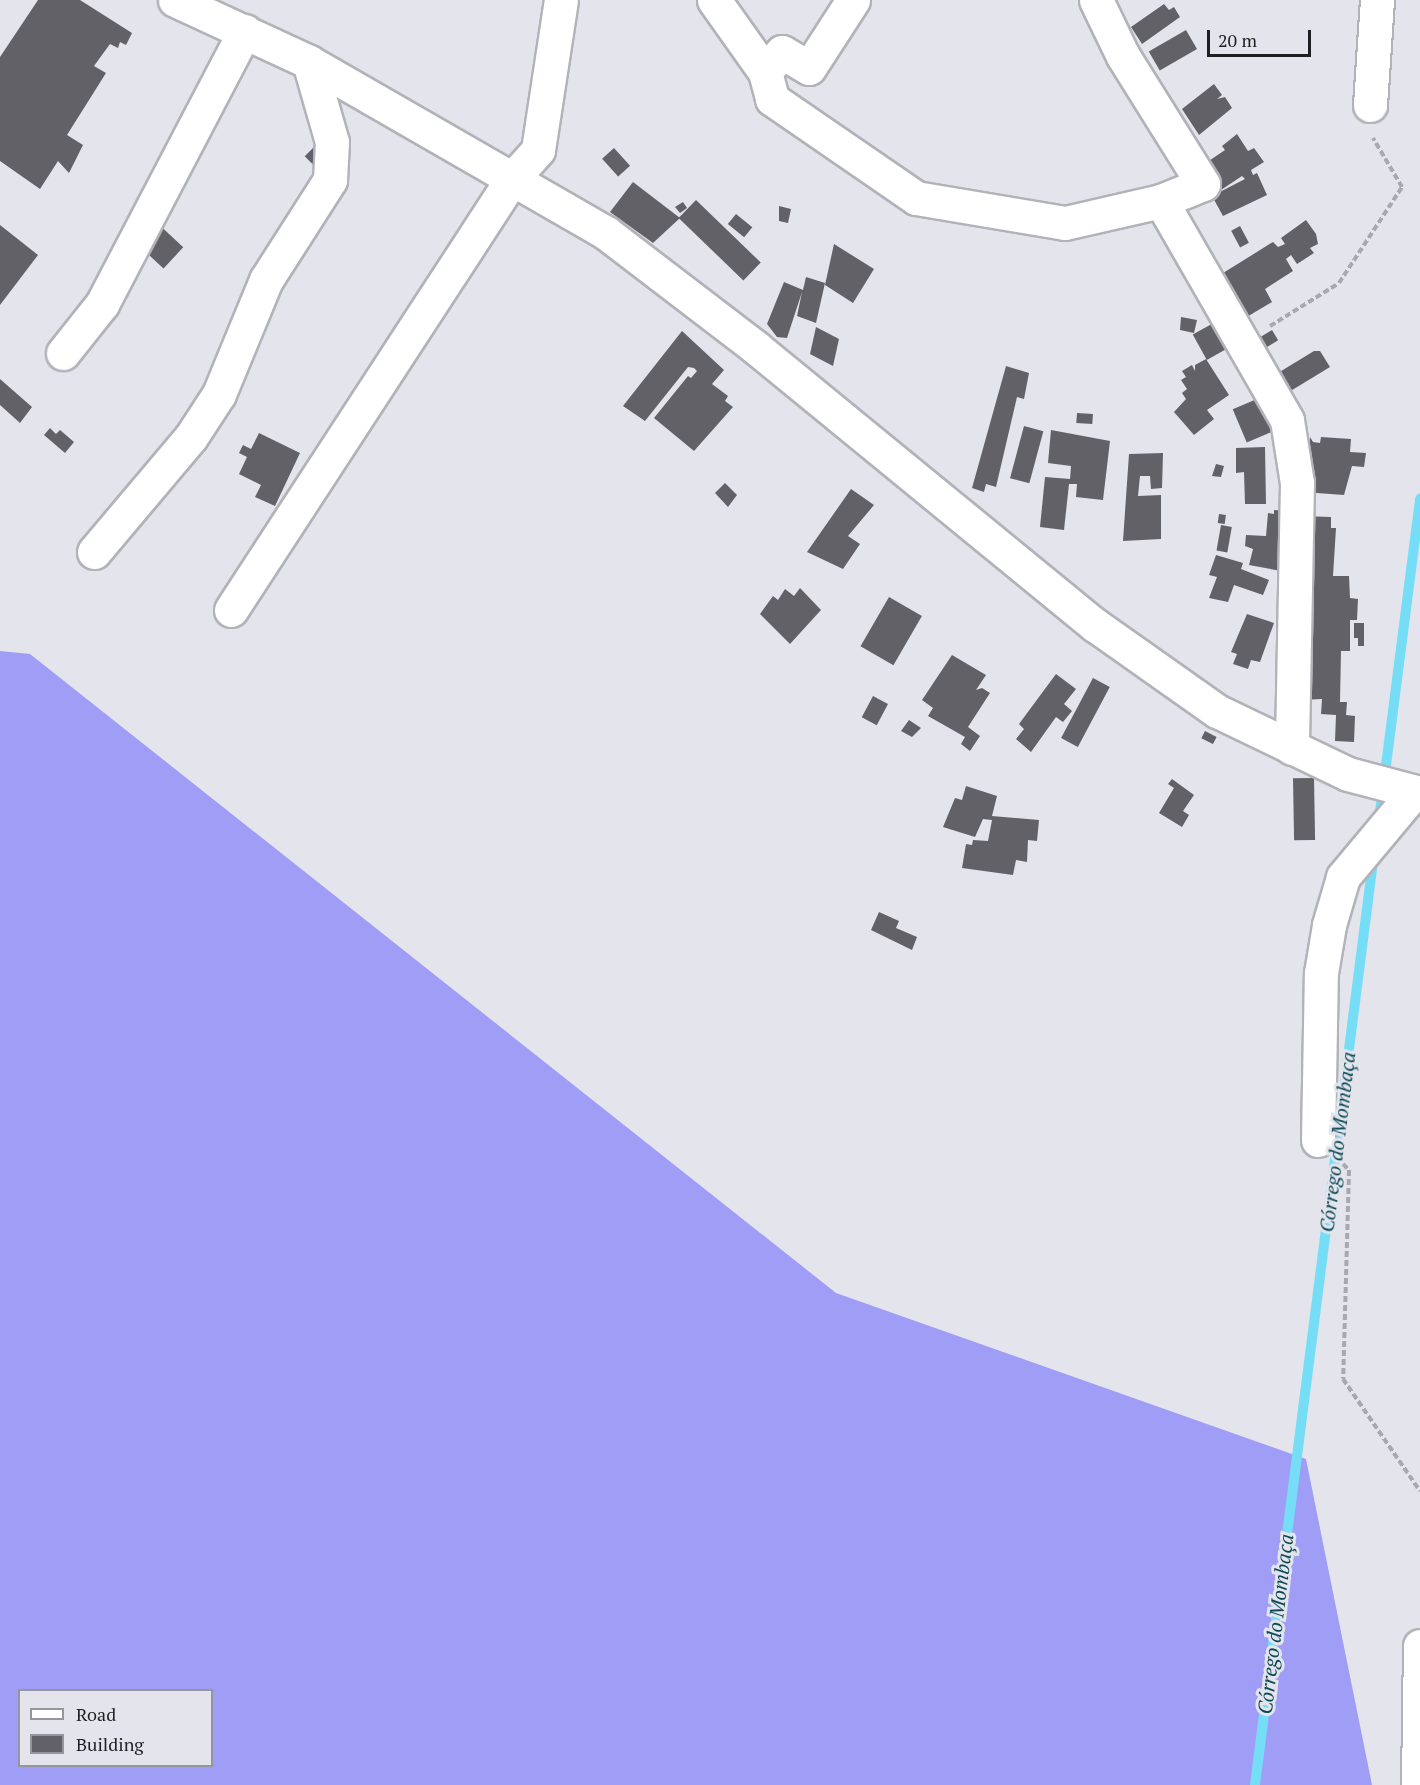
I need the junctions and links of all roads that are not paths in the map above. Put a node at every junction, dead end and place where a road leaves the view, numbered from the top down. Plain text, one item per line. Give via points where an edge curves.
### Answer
1 (175, 0) edge
2 (561, 0) edge
3 (714, 0) edge
4 (853, 0) edge
5 (1096, 0) edge
6 (1377, 0) edge
7 (245, 31) junction
8 (309, 62) junction
9 (765, 72) junction
10 (1370, 105) road end
11 (512, 179) junction
12 (1161, 201) junction
13 (63, 353) dead end
14 (94, 552) dead end
15 (231, 610) dead end
16 (1292, 748) junction
17 (1417, 792) edge
18 (1318, 1140) road end
19 (1420, 1646) edge
20 (1418, 1785) edge

1 - 7 street
2 - 11 street via 538,150
3 - 9 street
4 - 9 street via 809,68 782,52
5 - 12 street via 1124,56 1203,184
6 - 10 street
7 - 8 street
7 - 13 street via 102,304
8 - 11 street
8 - 14 street via 332,142 330,180 266,280 219,394 191,437
9 - 12 street via 772,99 916,198 1065,223
11 - 15 street
11 - 16 street via 606,234 682,290 1095,625 1216,711
12 - 16 street via 1287,420 1297,483
16 - 17 street via 1348,774
17 - 18 street via 1343,877 1329,925 1322,973
19 - 20 street

